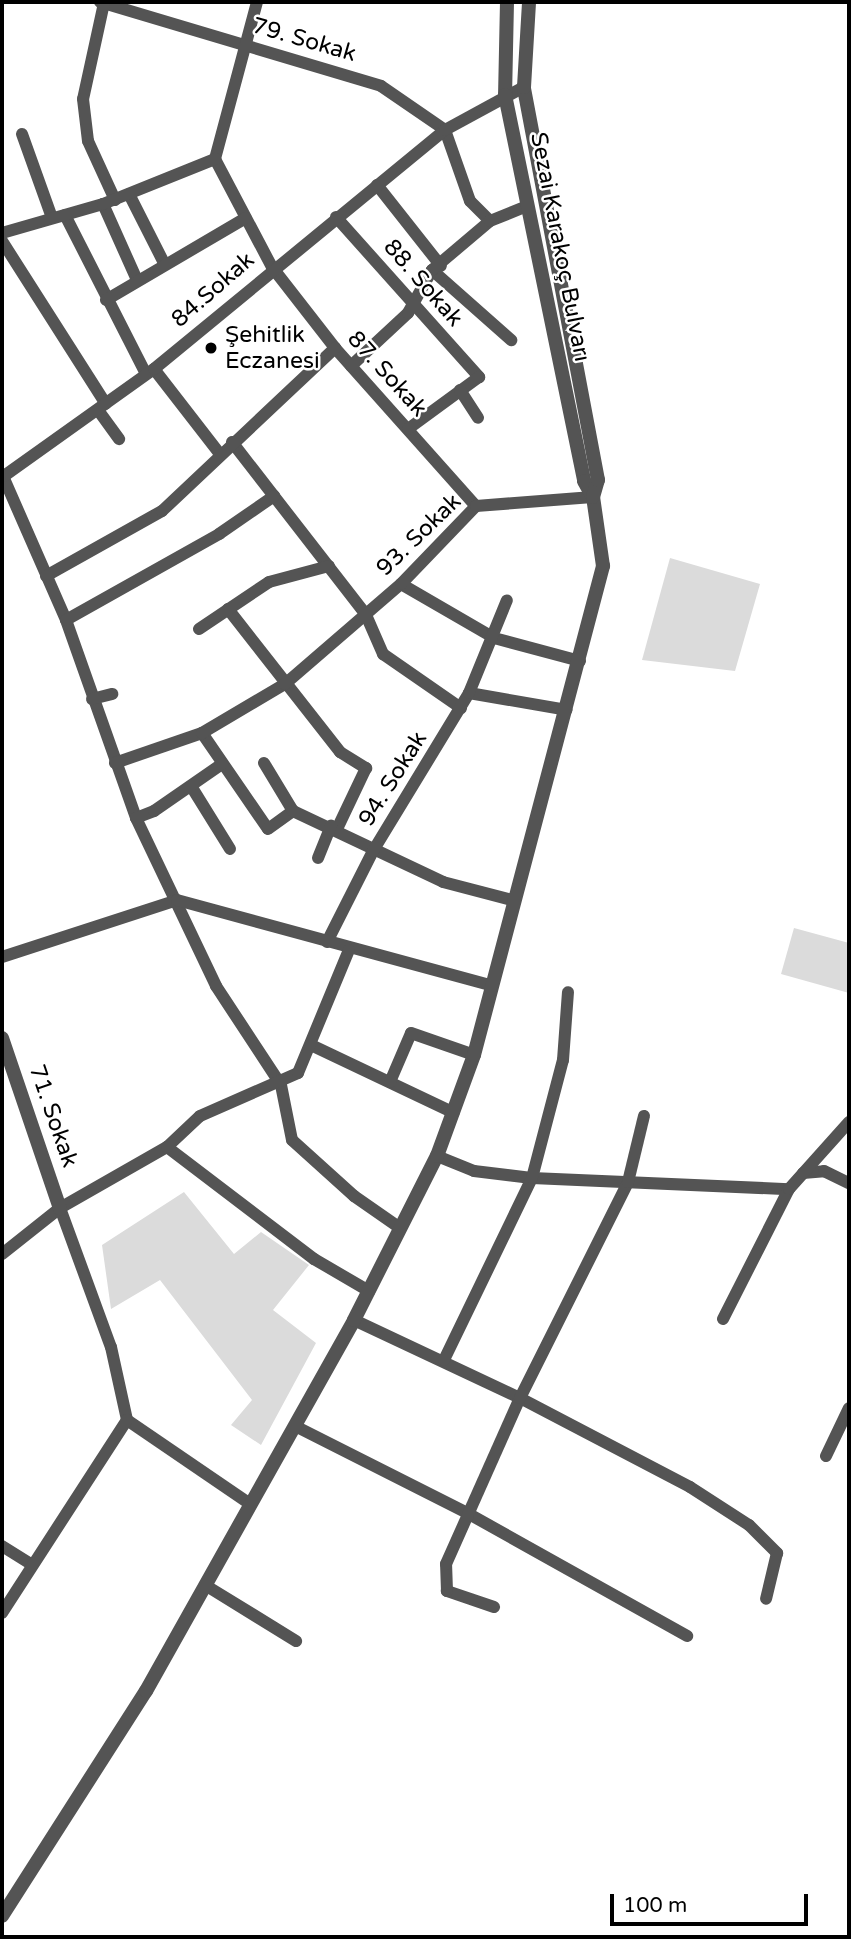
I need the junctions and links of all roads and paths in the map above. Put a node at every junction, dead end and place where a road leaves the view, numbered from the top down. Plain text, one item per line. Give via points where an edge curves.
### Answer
1 (102, 2) edge
2 (257, 2) edge
3 (507, 2) edge
4 (529, 2) edge
5 (246, 45) junction
6 (524, 87) junction
7 (505, 95) junction
8 (445, 130) junction
9 (22, 134) dead end
10 (215, 159) junction
11 (377, 185) junction
12 (129, 194) junction
13 (109, 202) junction
14 (527, 206) junction
15 (58, 216) junction
16 (336, 217) junction
17 (246, 218) junction
18 (490, 220) junction
19 (2, 233) edge
20 (2, 241) edge
21 (164, 263) junction
22 (272, 267) junction
23 (437, 268) junction
24 (137, 281) junction
25 (106, 300) junction
26 (411, 301) junction
27 (511, 340) dead end
28 (335, 348) junction
29 (351, 366) junction
30 (150, 372) junction
31 (460, 390) junction
32 (102, 407) junction
33 (478, 418) dead end
34 (408, 429) junction
35 (119, 439) dead end
36 (232, 442) junction
37 (220, 454) junction
38 (3, 475) edge
39 (274, 496) junction
40 (593, 498) junction
41 (475, 506) junction
42 (329, 566) junction
43 (46, 576) junction
44 (401, 584) junction
45 (507, 600) dead end
46 (228, 609) junction
47 (366, 615) junction
48 (66, 620) junction
49 (199, 629) dead end
50 (494, 638) junction
51 (580, 662) junction
52 (285, 684) junction
53 (111, 694) dead end
54 (469, 694) junction
55 (92, 699) junction
56 (461, 708) junction
57 (567, 709) junction
58 (202, 733) junction
59 (115, 763) junction
60 (264, 763) dead end
61 (222, 764) junction
62 (191, 786) junction
63 (293, 811) junction
64 (136, 818) junction
65 (334, 827) junction
66 (230, 849) dead end
67 (373, 850) junction
68 (318, 858) dead end
69 (177, 900) junction
70 (512, 900) junction
71 (327, 942) junction
72 (349, 950) junction
73 (2, 957) edge
74 (493, 986) junction
75 (568, 992) dead end
76 (2, 1038) edge
77 (311, 1045) junction
78 (474, 1055) junction
79 (390, 1082) junction
80 (281, 1085) junction
81 (454, 1113) junction
82 (644, 1116) dead end
83 (849, 1122) edge
84 (167, 1147) junction
85 (437, 1156) junction
86 (803, 1173) junction
87 (532, 1178) junction
88 (628, 1182) junction
89 (849, 1183) edge
90 (789, 1189) junction
91 (60, 1208) junction
92 (400, 1228) junction
93 (2, 1254) edge
94 (369, 1291) junction
95 (723, 1319) dead end
96 (354, 1320) junction
97 (444, 1360) junction
98 (520, 1398) junction
99 (849, 1408) edge
100 (127, 1420) junction
101 (295, 1426) junction
102 (825, 1456) dead end
103 (250, 1504) junction
104 (469, 1514) junction
105 (2, 1546) edge
106 (31, 1564) junction
107 (205, 1585) junction
108 (766, 1599) dead end
109 (494, 1607) dead end
110 (2, 1613) edge
111 (687, 1636) dead end
112 (296, 1641) dead end
113 (7, 1902) edge
114 (2, 1916) edge

1 - 5 street, 79. Sokak
1 - 13 street via 83,99 88,141
2 - 5 street
3 - 7 street, Sezai Karakoç Bulvarı
4 - 6 street
5 - 8 street, 79. Sokak via 381,86
5 - 10 street
6 - 7 street, 84.Sokak
6 - 40 street via 598,480
7 - 8 street, 84.Sokak
7 - 14 street, Sezai Karakoç Bulvarı
8 - 11 street, 84.Sokak
8 - 18 street via 470,201
9 - 15 street
10 - 12 street
10 - 17 street, 87. Sokak
11 - 16 street, 84.Sokak
11 - 23 street
12 - 13 street
12 - 21 street
13 - 15 street
13 - 24 street
14 - 18 street
14 - 40 street, Sezai Karakoç Bulvarı via 584,481
15 - 19 street
15 - 25 street
16 - 22 street, 84.Sokak
16 - 26 street, 88. Sokak
17 - 21 street
17 - 22 street, 87. Sokak
18 - 23 street
20 - 32 street
21 - 24 street
22 - 28 street, 87. Sokak
22 - 30 street, 84.Sokak
23 - 26 street
23 - 27 street
24 - 25 street
25 - 30 street
26 - 29 street via 408,313
26 - 31 street, 88. Sokak via 479,377
28 - 29 street, 87. Sokak
28 - 36 street
29 - 34 street, 87. Sokak
30 - 32 street, 84.Sokak
30 - 37 street
31 - 33 street
31 - 34 street
32 - 35 street
32 - 38 street, 84.Sokak
34 - 41 street, 87. Sokak
36 - 37 street
36 - 39 street
37 - 43 street via 162,511
38 - 43 street
39 - 42 street
39 - 48 street via 219,534
40 - 41 street, 93. Sokak
40 - 51 street via 603,566
41 - 44 street, 93. Sokak
42 - 46 street via 269,582
42 - 47 street
43 - 48 street
44 - 47 street, 93. Sokak
44 - 50 street
45 - 50 street, 94. Sokak
46 - 49 street
46 - 52 street
47 - 52 street, 93. Sokak
47 - 56 street via 383,654
48 - 55 street
50 - 51 street
50 - 54 street, 94. Sokak
51 - 57 street
52 - 58 street, 93. Sokak
52 - 65 street via 340,752 366,768
53 - 55 street
54 - 56 street, 94. Sokak
54 - 57 street
55 - 59 street
56 - 67 street, 94. Sokak
57 - 70 street
58 - 59 street, 93. Sokak
58 - 61 street
59 - 64 street
60 - 63 street
61 - 62 street
61 - 63 street via 268,830
62 - 64 street
62 - 66 street
63 - 65 street
64 - 69 street
65 - 67 street
65 - 68 street
67 - 70 street via 443,882
67 - 71 street, 94. Sokak
69 - 71 street
69 - 73 street
69 - 80 street via 216,986
70 - 74 street
71 - 72 street
72 - 74 street
72 - 77 street
74 - 78 street
75 - 87 street via 563,1060
76 - 91 street, 71. Sokak
77 - 79 street
77 - 80 street via 298,1073
78 - 79 street via 411,1034
78 - 81 street
79 - 81 street
80 - 84 street via 262,1086 200,1116
80 - 92 street via 292,1140
81 - 85 street
82 - 88 street
83 - 86 street
84 - 91 street
84 - 94 street via 314,1259
85 - 87 street via 474,1171
85 - 92 street
86 - 89 street via 824,1171
86 - 90 street
87 - 88 street
87 - 97 street
88 - 90 street
88 - 98 street
90 - 95 street
91 - 93 street
91 - 100 street via 111,1347
92 - 94 street
94 - 96 street
96 - 97 street
96 - 101 street
97 - 98 street
98 - 104 street
98 - 108 street via 690,1487 766,1537 777,1553
99 - 102 street
100 - 103 street
100 - 106 street
101 - 103 street
101 - 104 street
103 - 107 street
104 - 109 street via 443,1579 447,1591
104 - 111 street
105 - 106 street
106 - 110 street
107 - 112 street
107 - 113 street via 146,1691
113 - 114 street

